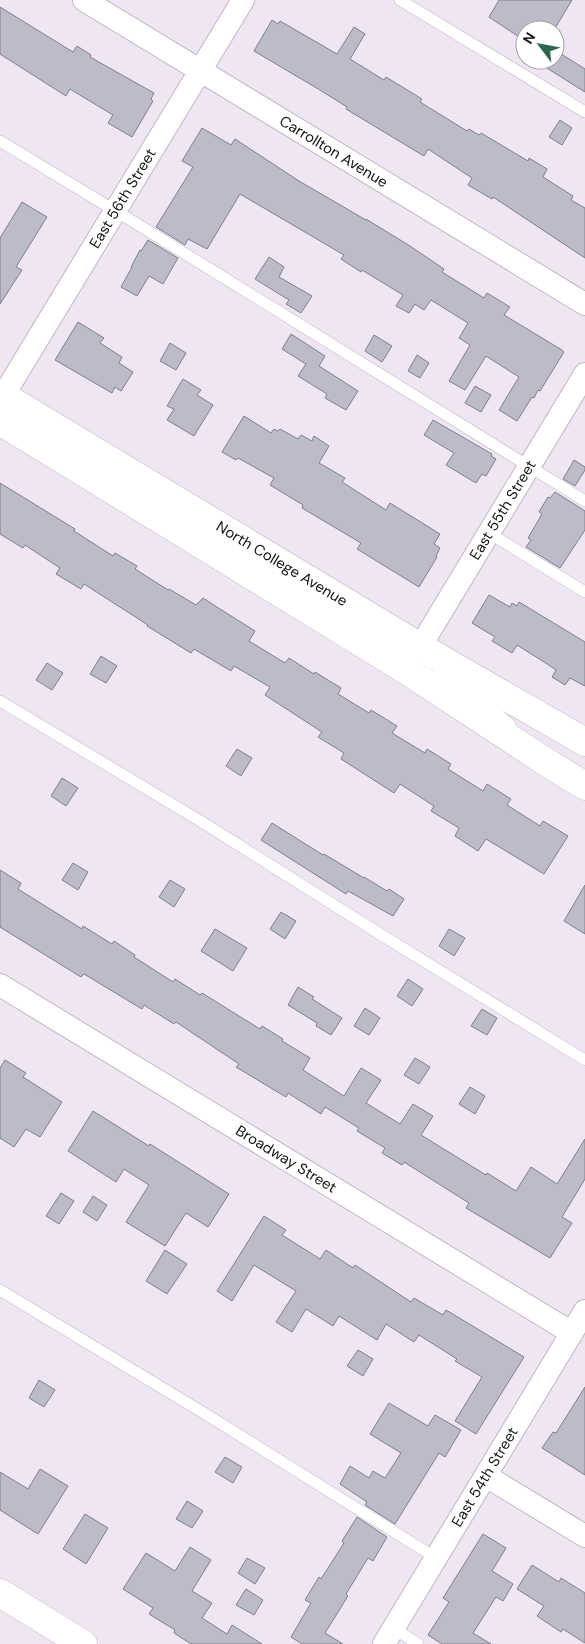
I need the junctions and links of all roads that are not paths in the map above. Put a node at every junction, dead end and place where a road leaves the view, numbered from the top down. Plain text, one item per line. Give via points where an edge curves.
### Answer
1 (84, 0) edge
2 (243, 0) edge
3 (400, 0) edge
4 (200, 70) junction
5 (585, 112) edge
6 (0, 142) edge
7 (115, 211) junction
8 (585, 304) edge
9 (585, 374) edge
10 (1, 405) edge
11 (530, 466) junction
12 (585, 501) edge
13 (489, 534) junction
14 (230, 548) dead end
15 (585, 592) edge
16 (423, 657) junction
17 (0, 701) edge
18 (493, 709) junction
19 (575, 736) edge
20 (546, 762) junction
21 (585, 786) edge
22 (0, 985) edge
23 (585, 1060) edge
24 (0, 1290) edge
25 (580, 1325) edge
26 (486, 1476) junction
27 (585, 1536) edge
28 (436, 1558) junction
29 (0, 1594) edge
30 (388, 1636) edge
31 (83, 1644) edge
32 (418, 1644) edge

1 - 4 street, Carrollton Avenue
2 - 4 street, East 56th Street
3 - 5 lane
4 - 7 street, East 56th Street
4 - 8 street, Carrollton Avenue
6 - 7 lane
7 - 10 street, East 56th Street
7 - 11 lane
9 - 11 street, East 55th Street
10 - 14 lane, North College Avenue
10 - 16 main road, North College Avenue
10 - 20 main road, North College Avenue
11 - 12 lane
11 - 13 street, East 55th Street
13 - 15 lane
13 - 16 street, East 55th Street
16 - 18 lane, North College Avenue
16 - 19 main road, North College Avenue
17 - 23 lane via 202,822
18 - 19 lane, North College Avenue
18 - 20 lane, North College Avenue
20 - 21 main road, North College Avenue
22 - 25 street, Broadway Street
24 - 28 lane
25 - 26 street, East 54th Street
26 - 27 street
26 - 28 street, East 54th Street
28 - 30 street, East 54th Street
29 - 31 main road
30 - 32 lane

